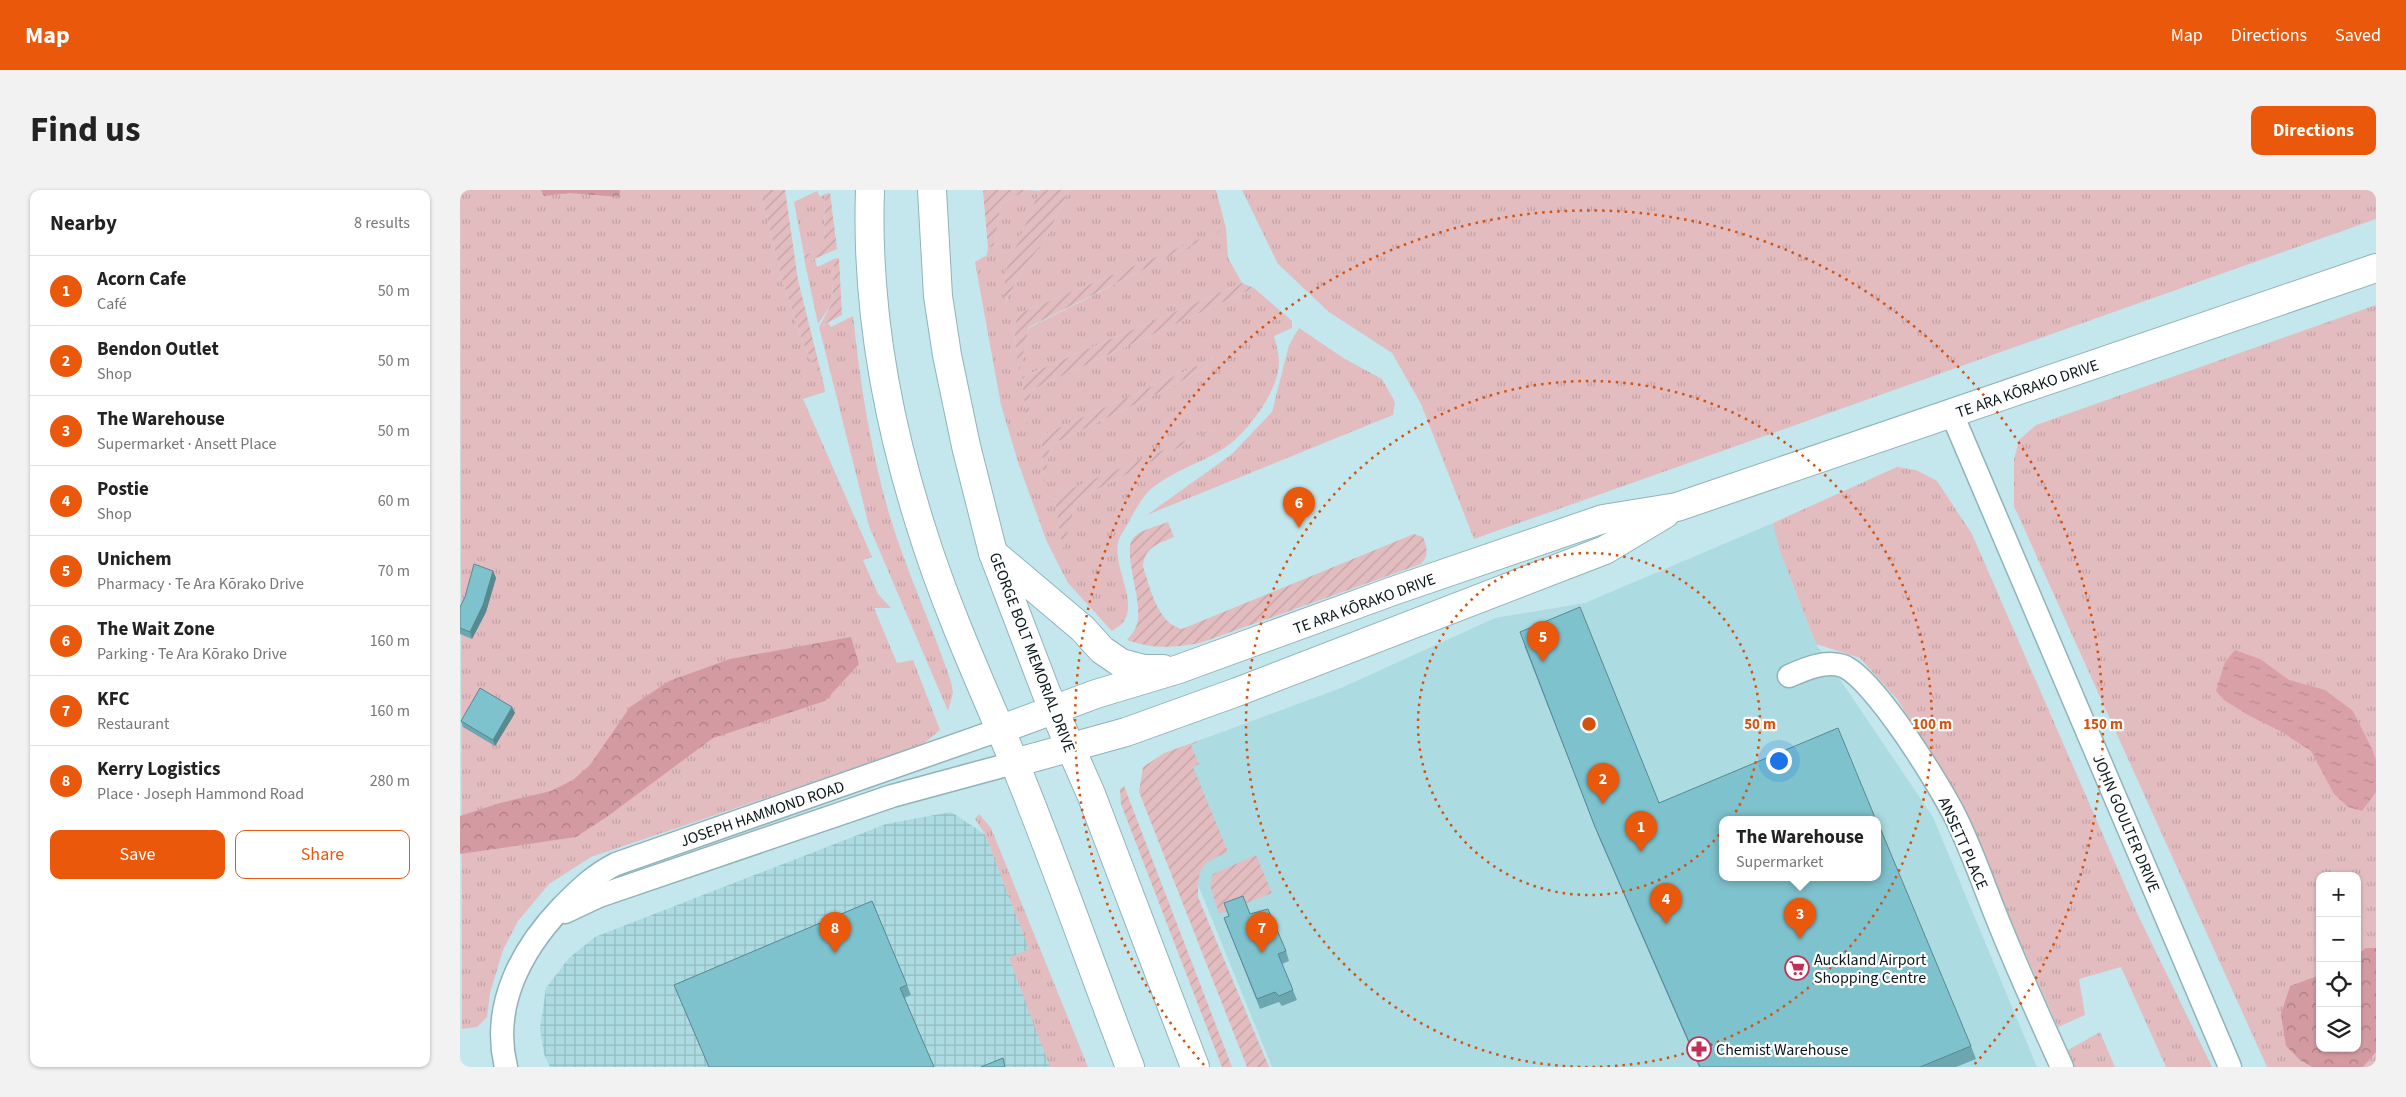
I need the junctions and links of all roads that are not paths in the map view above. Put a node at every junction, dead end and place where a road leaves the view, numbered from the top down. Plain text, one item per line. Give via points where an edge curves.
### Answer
1 (870, 190) edge
2 (932, 190) edge
3 (2376, 268) edge
4 (1952, 414) junction
5 (1677, 507) junction
6 (993, 553) junction
7 (1179, 669) junction
8 (1789, 676) dead end
9 (1053, 709) junction
10 (999, 730) junction
11 (1070, 748) junction
12 (1014, 763) junction
13 (544, 927) junction
14 (506, 1067) edge
15 (1130, 1067) edge
16 (1195, 1067) edge
17 (2062, 1067) edge
18 (2230, 1067) edge

1 - 10 street via 873,290 881,353 903,466 921,528
2 - 6 street, GEORGE BOLT MEMORIAL DRIVE via 936,279 947,355
3 - 4 street, TE ARA KŌRAKO DRIVE
4 - 5 street, TE ARA KŌRAKO DRIVE
4 - 18 street, JOHN GOULTER DRIVE
5 - 7 street, TE ARA KŌRAKO DRIVE via 1603,519
5 - 11 street, TE ARA KŌRAKO DRIVE via 1605,550 1237,692 1126,732
6 - 7 street via 1083,629 1102,650 1121,663 1144,669
6 - 9 street, GEORGE BOLT MEMORIAL DRIVE
7 - 9 street, TE ARA KŌRAKO DRIVE
8 - 17 street, ANSETT PLACE via 1811,667 1842,666 1867,683 1899,726 1958,821
9 - 10 street, TE ARA KŌRAKO DRIVE
9 - 11 street, GEORGE BOLT MEMORIAL DRIVE
10 - 12 street
10 - 13 street, JOSEPH HAMMOND ROAD via 616,864 585,884
11 - 12 street, TE ARA KŌRAKO DRIVE
11 - 16 street, GEORGE BOLT MEMORIAL DRIVE via 1091,794
12 - 13 street, JOSEPH HAMMOND ROAD via 892,796 599,896 574,907
12 - 15 street
13 - 14 street, JOSEPH HAMMOND ROAD via 528,948 511,984 503,1025

